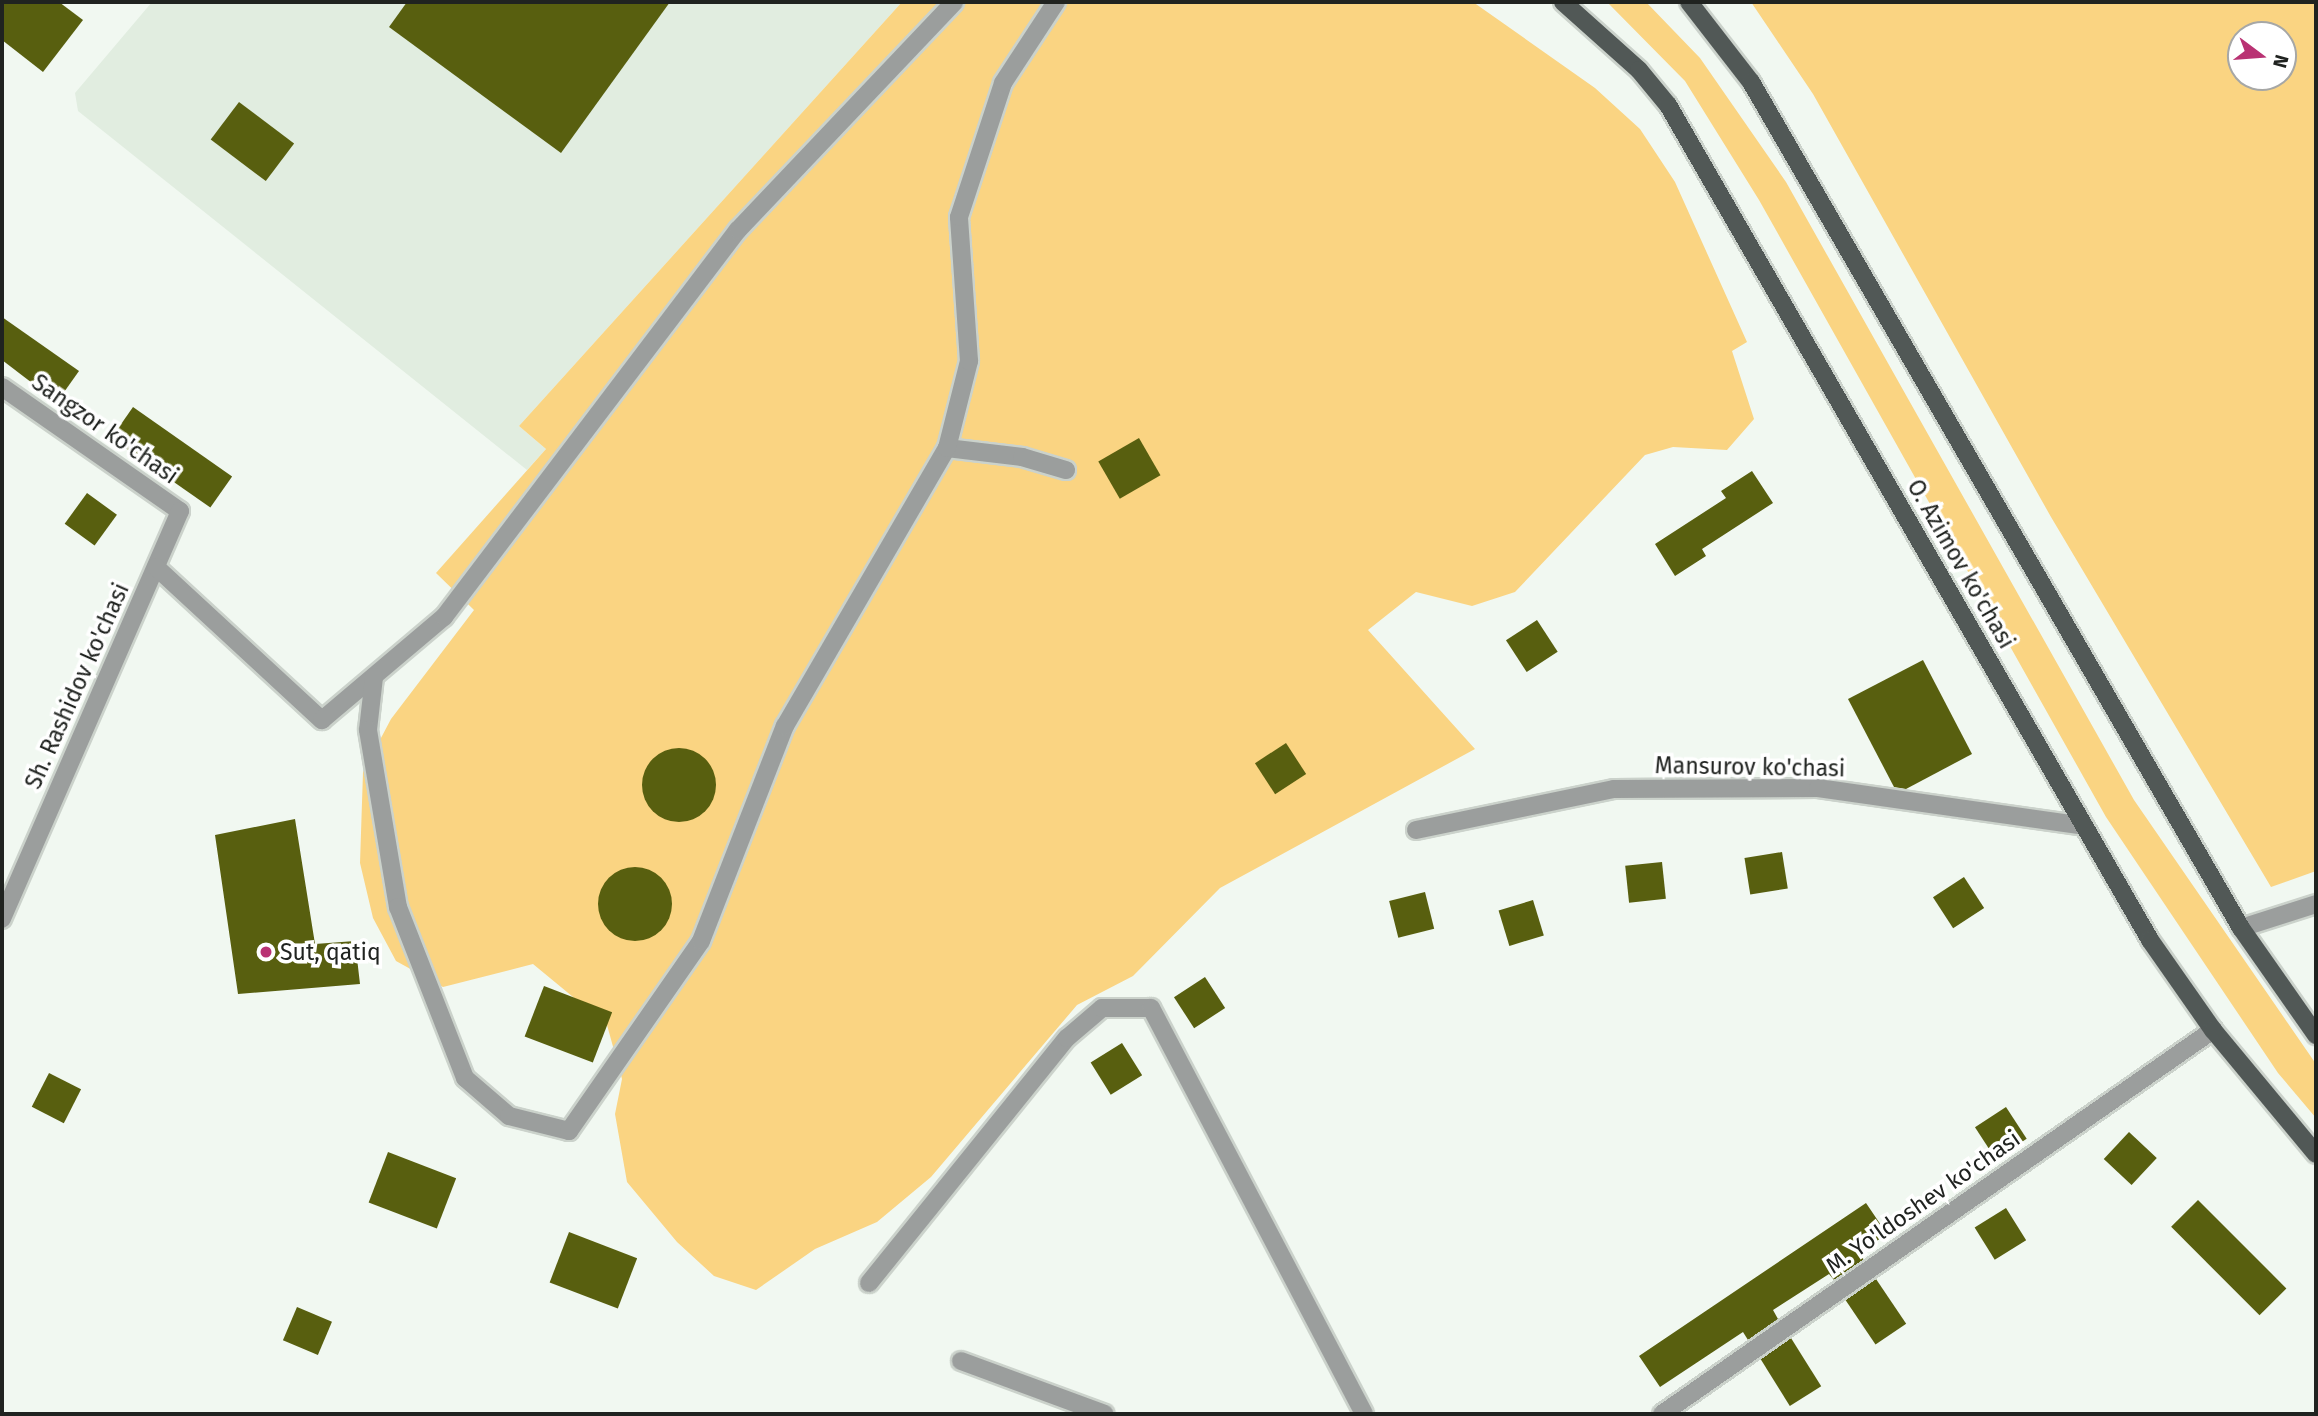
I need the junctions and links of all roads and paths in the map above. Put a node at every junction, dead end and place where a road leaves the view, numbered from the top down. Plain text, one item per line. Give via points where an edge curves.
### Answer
1 (954, 2) edge
2 (1056, 2) edge
3 (1563, 2) edge
4 (1689, 2) edge
5 (2, 387) edge
6 (947, 448) junction
7 (1066, 470) dead end
8 (180, 511) joint
9 (156, 567) junction
10 (373, 677) junction
11 (2084, 826) junction
12 (1416, 830) dead end
13 (2316, 904) edge
14 (2, 919) edge
15 (2241, 928) junction
16 (2213, 1030) junction
17 (2316, 1035) edge
18 (2316, 1154) edge
19 (869, 1283) dead end
20 (961, 1361) dead end
21 (1105, 1414) edge
22 (1364, 1414) edge
23 (1661, 1414) edge

1 - 10 street via 738,230 444,617
2 - 6 street via 1003,83 959,218 969,361
3 - 11 main road, O. Azimov ko'chasi via 1639,70 1668,105
4 - 15 main road via 1751,82
5 - 8 street, Sangzor ko'chasi
6 - 7 street via 1022,457
6 - 10 street via 785,726 701,941 569,1131 509,1116 465,1078 398,907 368,730
8 - 9 street, Sh. Rashidov ko'chasi
9 - 10 street via 322,720
9 - 14 street, Sh. Rashidov ko'chasi
11 - 12 street, Mansurov ko'chasi via 1818,788 1628,789
11 - 16 main road, O. Azimov ko'chasi via 2150,940
13 - 15 street
15 - 17 main road
16 - 18 main road, O. Azimov ko'chasi
16 - 23 street, M. Yo'ldoshev ko'chasi
19 - 22 street via 1067,1038 1102,1008 1151,1008
20 - 21 street

